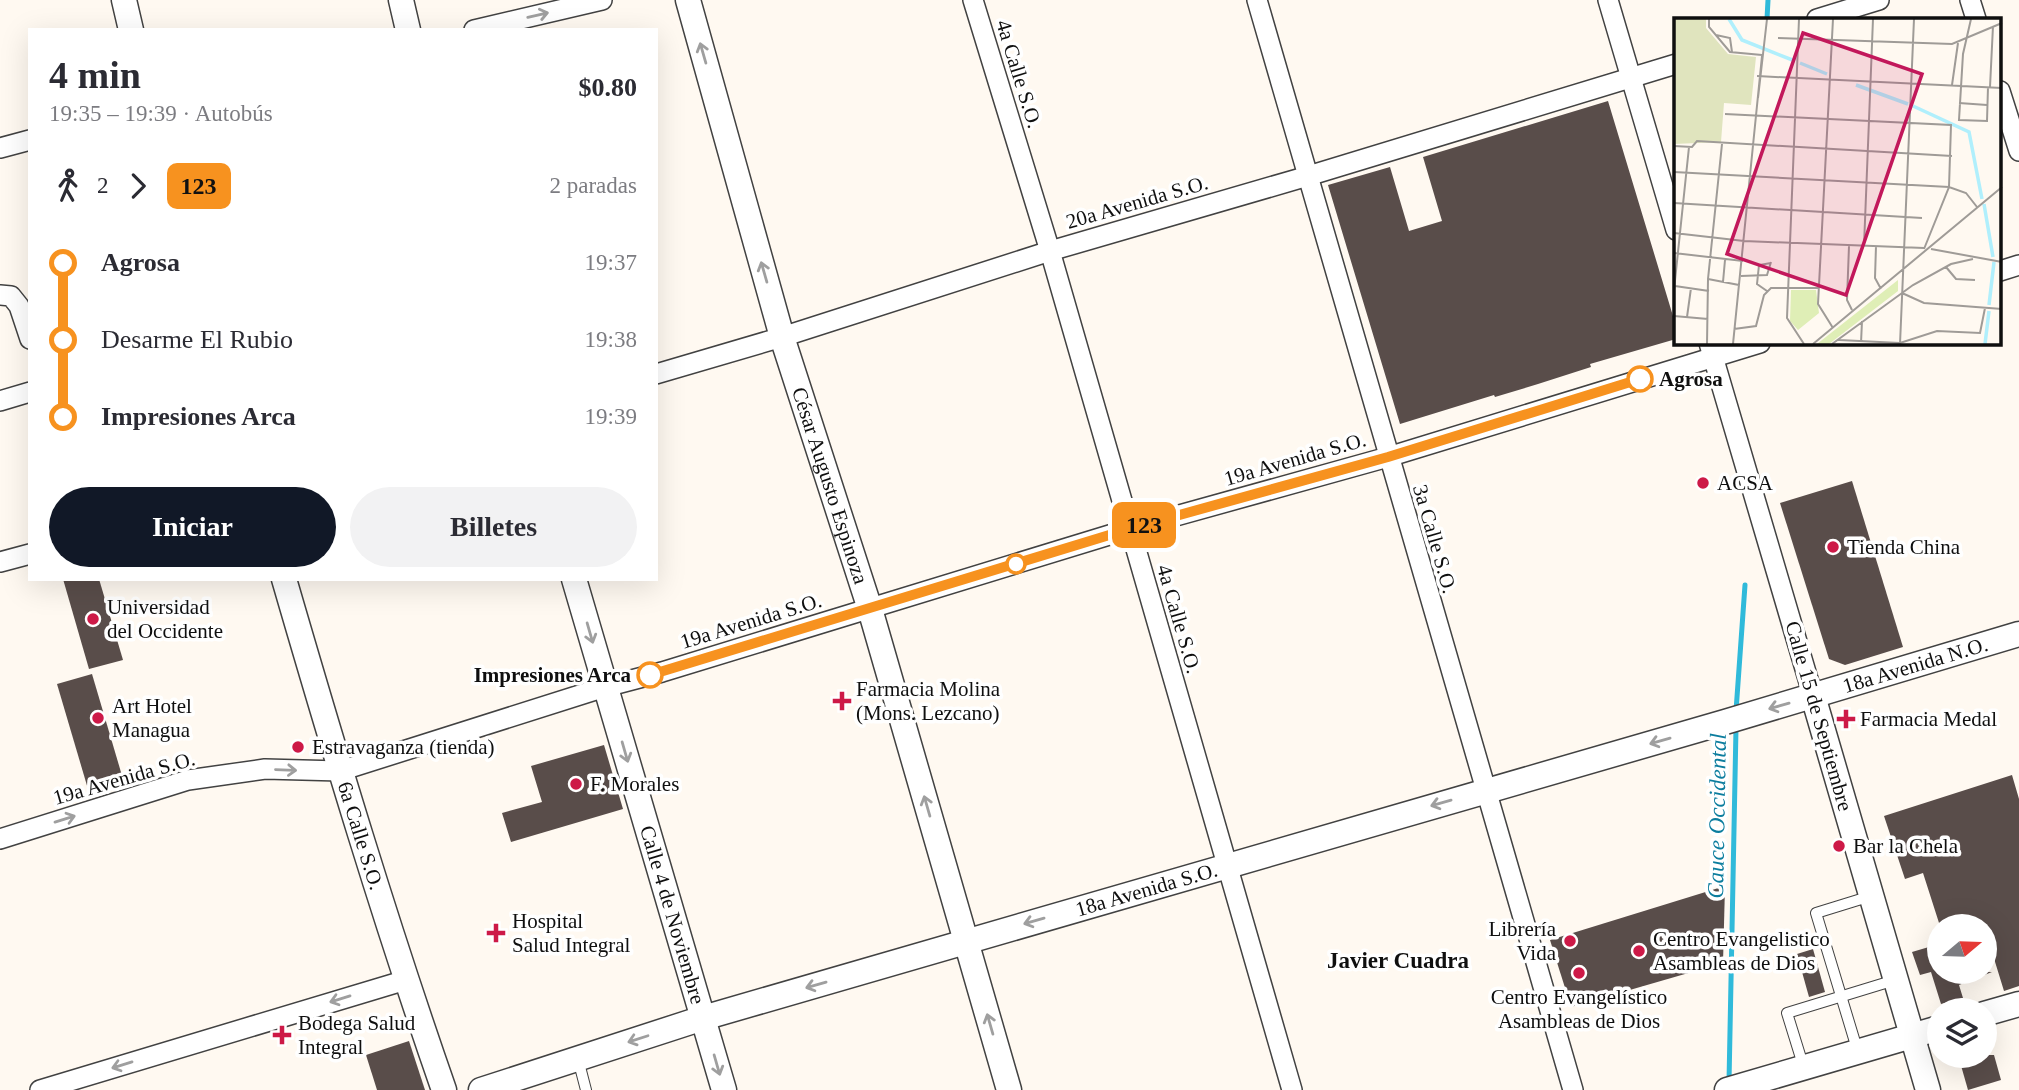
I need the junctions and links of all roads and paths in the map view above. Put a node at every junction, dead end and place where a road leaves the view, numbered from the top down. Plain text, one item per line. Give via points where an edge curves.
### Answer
1 (124, 0) edge
2 (401, 0) edge
3 (602, 0) edge
4 (688, 0) edge
5 (973, 0) edge
6 (1257, 0) edge
7 (1608, 0) edge
8 (1879, 0) edge
9 (1970, 0) edge
10 (1821, 18) edge
11 (1976, 18) edge
12 (131, 28) edge
13 (408, 28) edge
14 (483, 28) edge
15 (1674, 65) edge
16 (1631, 77) junction
17 (2002, 97) edge
18 (28, 141) edge
19 (0, 148) edge
20 (2019, 151) edge
21 (1308, 176) junction
22 (1674, 223) edge
23 (1050, 251) junction
24 (2019, 265) edge
25 (2002, 270) edge
26 (0, 295) edge
27 (28, 333) edge
28 (782, 337) junction
29 (1746, 345) edge
30 (1711, 350) edge
31 (658, 373) edge
32 (28, 393) edge
33 (0, 401) edge
34 (1388, 457) junction
35 (1129, 529) junction
36 (28, 555) edge
37 (0, 562) edge
38 (285, 581) edge
39 (575, 581) edge
40 (870, 609) junction
41 (2019, 634) edge
42 (605, 687) junction
43 (1813, 696) junction
44 (340, 772) junction
45 (1485, 790) junction
46 (0, 839) edge
47 (1227, 865) junction
48 (1871, 896) junction
49 (966, 941) junction
50 (1896, 979) junction
51 (406, 980) junction
52 (1842, 996) junction
53 (2019, 1004) edge
54 (1997, 1010) edge
55 (703, 1018) junction
56 (1927, 1032) edge
57 (1912, 1037) junction
58 (1858, 1052) junction
59 (577, 1059) junction
60 (1804, 1069) junction
61 (1732, 1088) edge
62 (40, 1090) edge
63 (443, 1090) edge
64 (481, 1090) edge
65 (586, 1090) edge
66 (724, 1090) edge
67 (1009, 1090) edge
68 (1292, 1090) edge
69 (1573, 1090) edge
70 (1928, 1090) edge

1 - 12 street
2 - 13 street
14 -> 3 street
28 -> 4 street, César Augusto Espinoza
5 - 23 street, 4a Calle S.O.
6 - 21 street, 3a Calle S.O.
7 - 16 street
8 - 10 street
9 - 11 street
15 - 16 street, 20a Avenida S.O.
16 - 21 street, 20a Avenida S.O.
16 - 22 street
17 - 20 street
18 - 19 street
21 - 23 street, 20a Avenida S.O.
21 - 34 street, 3a Calle S.O.
23 - 28 street, 20a Avenida S.O.
23 - 35 street, 4a Calle S.O.
24 - 25 street
26 - 27 street via 11,296 19,306
28 - 31 street, 20a Avenida S.O.
28 - 40 street, César Augusto Espinoza
29 - 30 street, 19a Avenida S.O.
30 - 34 street, 19a Avenida S.O.
30 - 43 street, Calle 15 de Septiembre
32 - 33 street
34 - 35 street, 19a Avenida S.O.
34 - 45 street, 3a Calle S.O.
35 - 40 street, 19a Avenida S.O.
35 - 47 street, 4a Calle S.O.
36 - 37 street
38 - 44 street, 6a Calle S.O.
39 -> 42 street, Calle 4 de Noviembre
40 - 42 street, 19a Avenida S.O.
49 -> 40 street, César Augusto Espinoza
41 - 43 street, 18a Avenida N.O.
42 - 44 street, 19a Avenida S.O.
42 -> 55 street, Calle 4 de Noviembre
43 -> 45 street, 18a Avenida S.O.
43 - 48 street, Calle 15 de Septiembre
46 -> 44 street, 19a Avenida S.O. via 188,780 265,769
44 - 51 street, 6a Calle S.O.
45 -> 47 street, 18a Avenida S.O.
45 - 69 street, 3a Calle S.O.
47 -> 49 street, 18a Avenida S.O.
47 - 68 street, 4a Calle S.O.
48 - 50 street, Calle 15 de Septiembre
48 - 52 lane via 1816,913
49 -> 55 street, 18a Avenida S.O.
67 -> 49 street, César Augusto Espinoza
50 - 52 lane
50 - 57 street, Calle 15 de Septiembre
51 -> 62 street
51 - 63 street, 6a Calle S.O.
52 - 58 lane
52 - 60 lane via 1787,1013
53 - 54 street
55 -> 59 street, 18a Avenida S.O.
55 -> 66 street, Calle 4 de Noviembre
56 - 57 street
57 - 58 street
57 - 70 street, Calle 15 de Septiembre
58 - 60 street
59 - 64 street, 18a Avenida S.O.
59 - 65 lane
60 - 61 street

